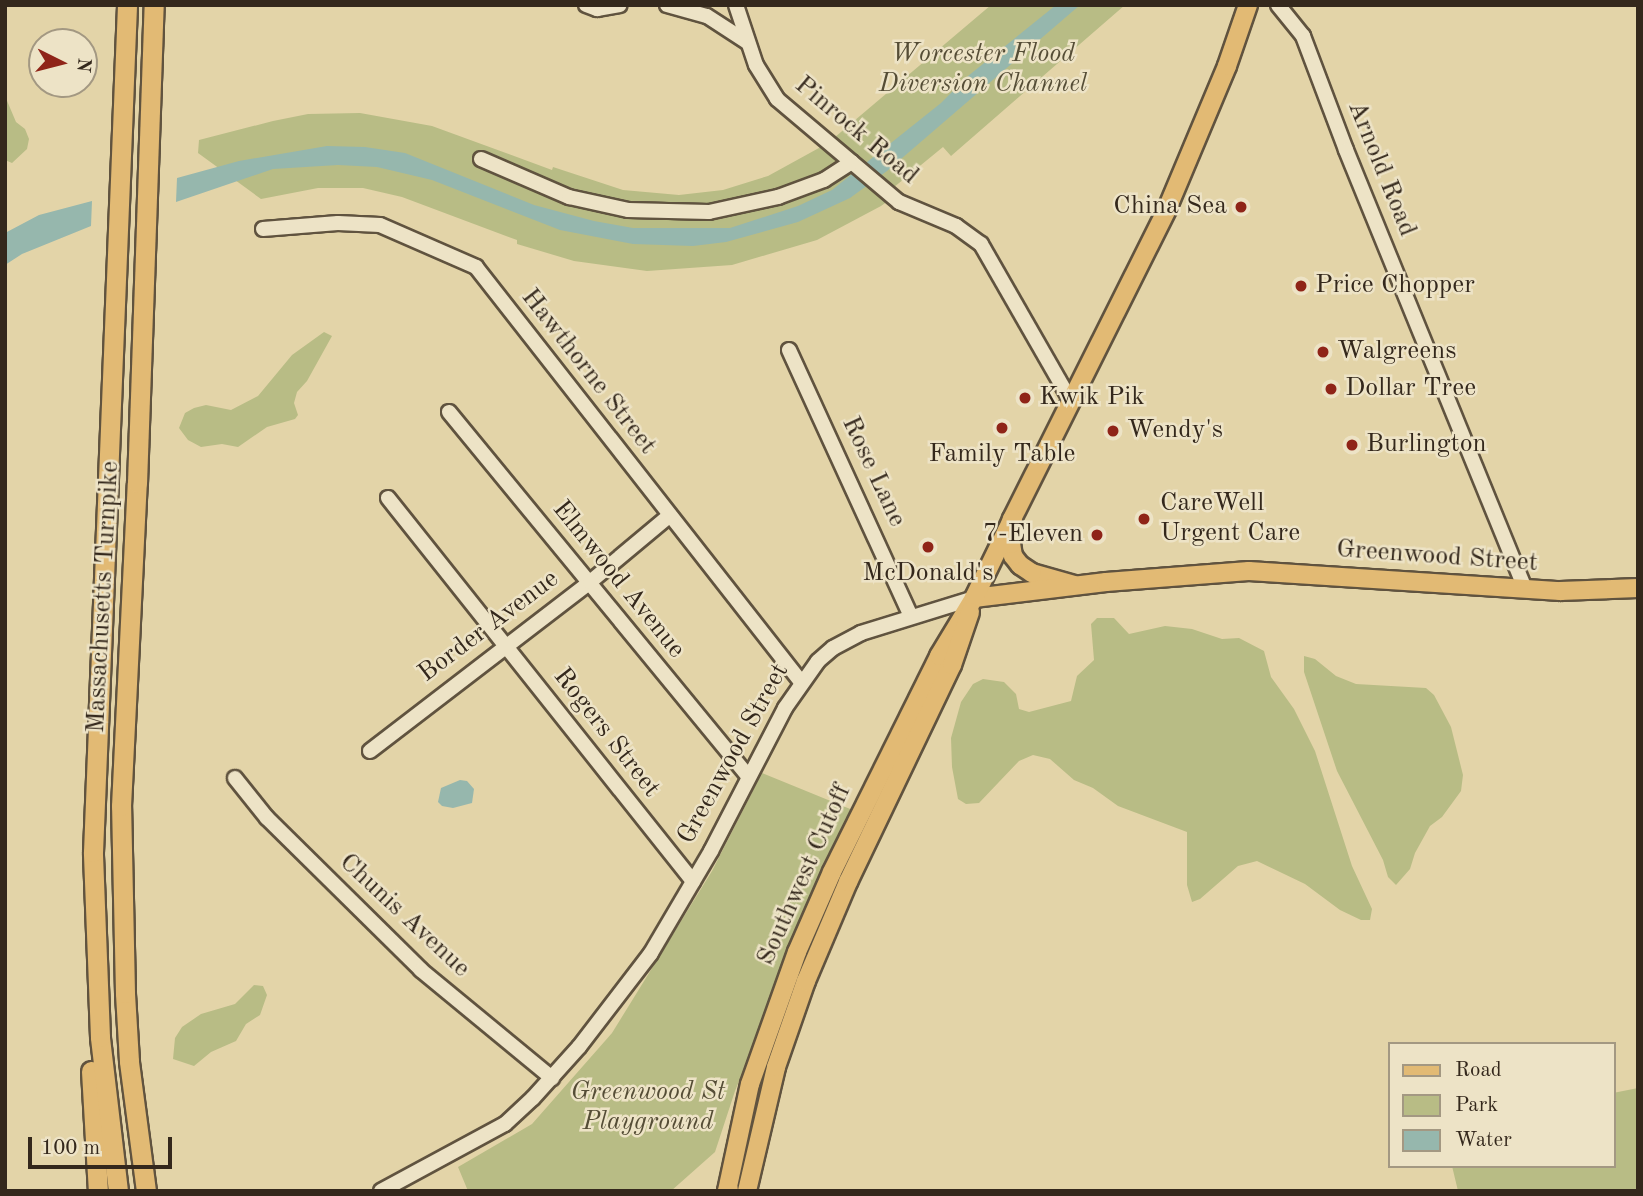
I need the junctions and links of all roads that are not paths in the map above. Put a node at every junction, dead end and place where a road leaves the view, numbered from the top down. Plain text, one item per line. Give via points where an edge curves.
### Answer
1 (127, 5) edge
2 (154, 5) edge
3 (586, 5) edge
4 (620, 5) edge
5 (667, 5) edge
6 (736, 5) edge
7 (1248, 5) edge
8 (1278, 5) edge
9 (748, 43) junction
10 (481, 159) dead end
11 (854, 164) junction
12 (263, 229) dead end
13 (789, 349) dead end
14 (1071, 401) junction
15 (449, 412) dead end
16 (388, 498) dead end
17 (670, 514) junction
18 (1010, 525) junction
19 (590, 582) junction
20 (1074, 585) junction
21 (1638, 588) edge
22 (1525, 589) junction
23 (974, 598) junction
24 (911, 616) junction
25 (507, 646) junction
26 (801, 682) junction
27 (370, 751) dead end
28 (749, 777) junction
29 (234, 778) dead end
30 (693, 882) junction
31 (93, 905) junction
32 (552, 1078) junction
33 (732, 1190) edge
34 (98, 1191) edge
35 (118, 1191) edge
36 (146, 1191) edge
37 (381, 1191) edge

1 - 31 highway, Massachusetts Turnpike
2 - 36 highway, Massachusetts Turnpike via 121,819 125,993
3 - 4 street via 597,9
5 - 9 street via 707,16
6 - 9 street, Pinrock Road
7 - 14 main road, Southwest Cutoff via 1155,234
8 - 22 street, Arnold Road via 1303,36
9 - 11 street, Pinrock Road via 772,93
10 - 11 street via 569,197 628,210 709,212 778,197
11 - 14 street, Pinrock Road via 899,202 956,226 981,244
12 - 17 street, Hawthorne Street via 380,225 471,264
13 - 24 street, Rose Lane
14 - 18 main road, Southwest Cutoff
15 - 19 street, Elmwood Avenue
16 - 25 street, Rogers Street
17 - 19 street, Border Avenue
17 - 26 street, Hawthorne Street
18 - 20 main road via 1013,556 1020,565
18 - 23 main road, Southwest Cutoff
19 - 25 street, Border Avenue
19 - 28 street, Elmwood Avenue
20 - 22 main road, Greenwood Street via 1256,571
20 - 23 main road, Greenwood Street
21 - 22 main road, Greenwood Street
23 - 24 street, Greenwood Street
23 - 33 main road, Southwest Cutoff via 939,656 797,952 750,1084
24 - 26 street, Greenwood Street via 842,642
25 - 27 street, Border Avenue
25 - 30 street, Rogers Street
26 - 28 street, Greenwood Street
28 - 30 street, Greenwood Street
29 - 32 street, Chunis Avenue via 267,818 421,970
30 - 32 street, Greenwood Street via 651,953
31 - 34 highway via 88,1026
31 - 35 highway, Massachusetts Turnpike via 101,1048
32 - 37 street, Greenwood Street via 496,1129

